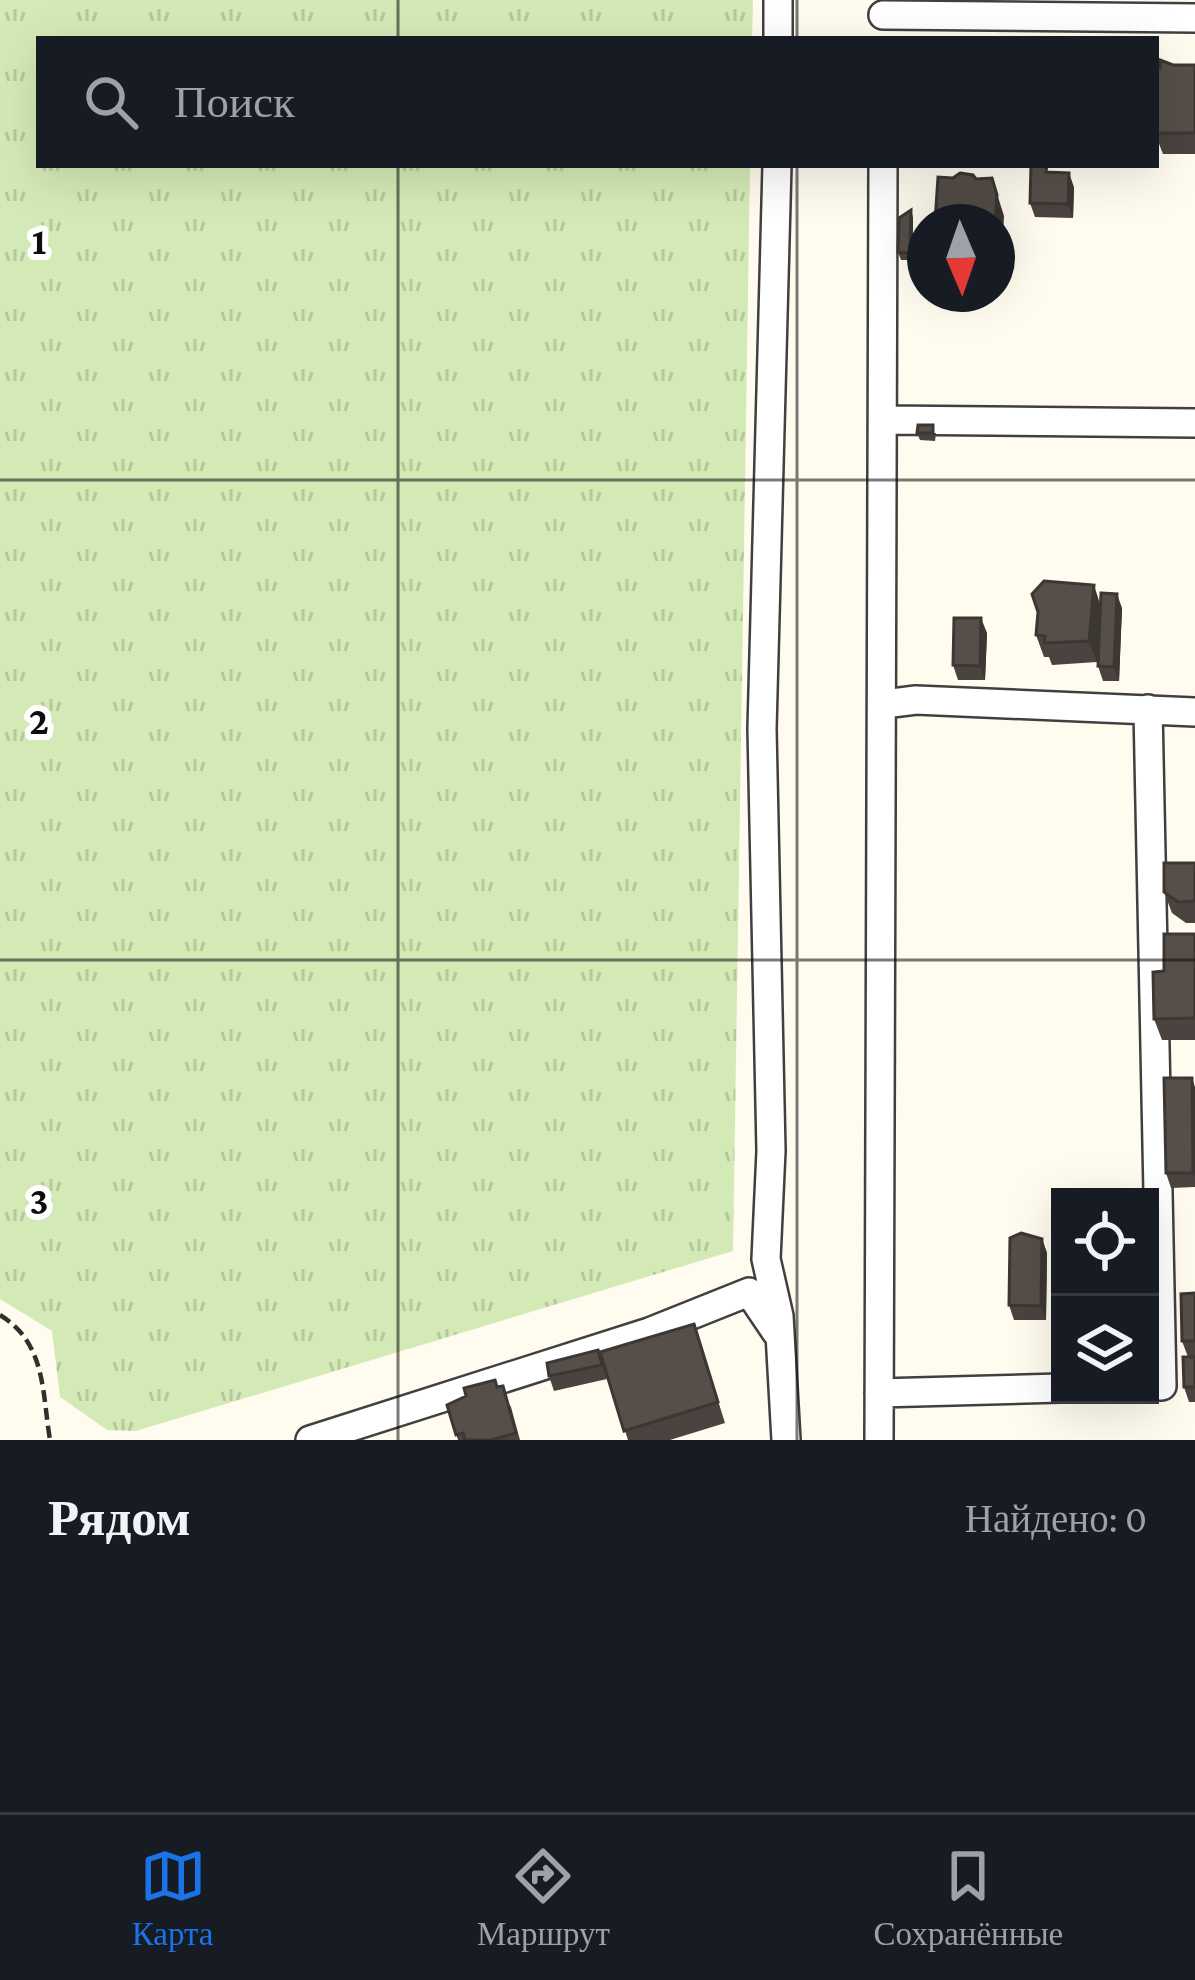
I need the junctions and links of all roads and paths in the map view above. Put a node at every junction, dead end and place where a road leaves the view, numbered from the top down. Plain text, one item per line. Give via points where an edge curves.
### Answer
1 (778, 0) edge
2 (883, 18) edge
3 (1195, 18) edge
4 (778, 36) edge
5 (776, 168) edge
6 (883, 168) edge
7 (883, 420) junction
8 (1195, 422) edge
9 (884, 704) junction
10 (1148, 709) junction
11 (1195, 712) edge
12 (0, 1315) edge
13 (780, 1337) junction
14 (1159, 1386) edge
15 (1051, 1388) edge
16 (879, 1393) junction
17 (50, 1440) edge
18 (310, 1440) edge
19 (786, 1440) edge
20 (879, 1440) edge

1 - 4 street
2 - 3 street
5 - 13 street via 762,729 766,1259
6 - 7 street
7 - 8 street
7 - 9 street
9 - 10 street
9 - 16 street
10 - 11 street
10 - 14 street
12 - 17 path via 35,1352
13 - 18 street via 749,1292
13 - 19 street
15 - 16 street
16 - 20 street

